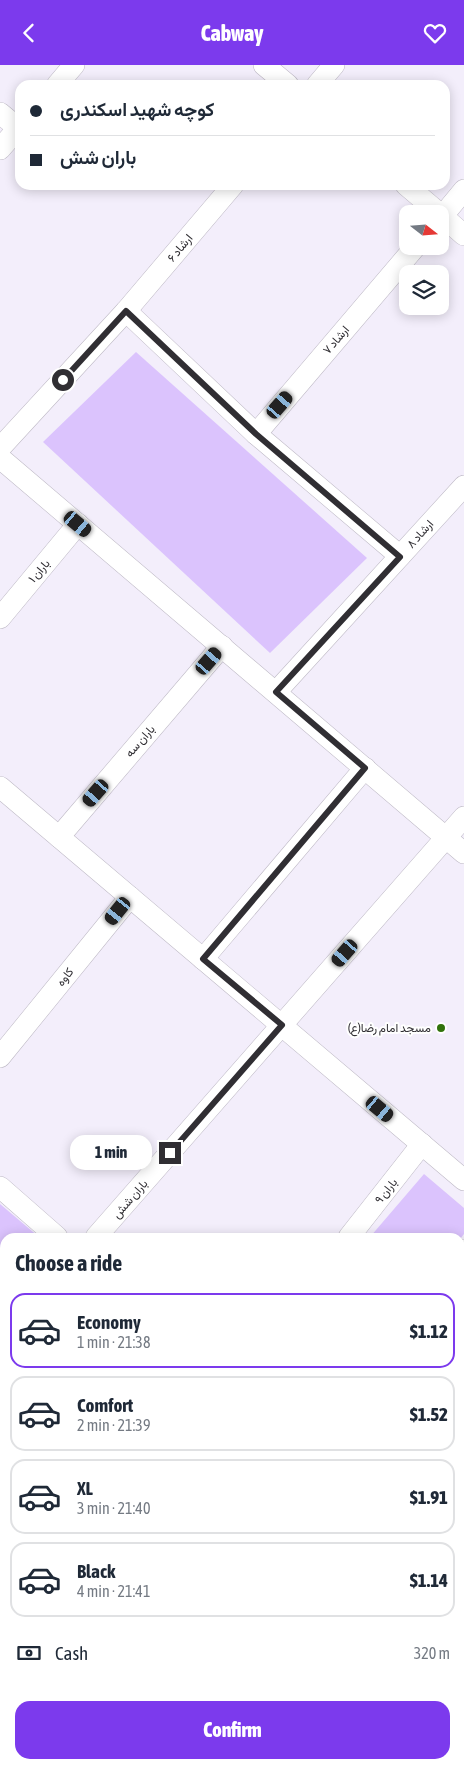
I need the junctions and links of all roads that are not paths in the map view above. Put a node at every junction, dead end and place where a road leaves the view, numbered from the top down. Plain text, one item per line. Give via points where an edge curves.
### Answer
1 (74, 65) edge
2 (264, 65) edge
3 (334, 65) edge
4 (60, 80) edge
5 (282, 80) edge
6 (321, 80) edge
7 (0, 113) edge
8 (15, 124) edge
9 (15, 132) edge
10 (0, 149) edge
11 (229, 190) edge
12 (411, 190) edge
13 (464, 191) edge
14 (428, 205) edge
15 (449, 207) edge
16 (449, 223) edge
17 (464, 235) edge
18 (408, 255) edge
19 (126, 311) junction
20 (256, 434) junction
21 (0, 448) edge
22 (0, 458) edge
23 (464, 486) edge
24 (78, 524) junction
25 (400, 557) junction
26 (0, 618) edge
27 (222, 646) junction
28 (276, 692) junction
29 (365, 768) junction
30 (0, 787) edge
31 (464, 817) edge
32 (58, 837) junction
33 (447, 838) junction
34 (464, 853) edge
35 (130, 897) junction
36 (203, 959) junction
37 (282, 1025) junction
38 (0, 1057) edge
39 (422, 1144) junction
40 (464, 1180) edge
41 (0, 1187) edge
42 (52, 1233) edge
43 (100, 1233) edge
44 (352, 1233) edge

1 - 4 street
2 - 5 street
3 - 6 street
7 - 8 street
9 - 10 street
11 - 19 street, ارشاد ۶
12 - 14 street
13 - 15 street
16 - 17 street
18 - 20 street, ارشاد ۷
19 - 20 street
19 - 21 street, ارشاد ۶
20 - 25 street
22 - 24 street
23 - 25 street, ارشاد ۸
24 - 26 street, باران ۱
24 - 27 street
25 - 28 street, ارشاد ۸
27 - 28 street
27 - 32 street, باران سه
28 - 29 street
29 - 33 street
29 - 36 street
30 - 32 street
31 - 33 street, باران شش
32 - 35 street
33 - 34 street
33 - 37 street, باران شش
35 - 36 street
35 - 38 street, کاوه
36 - 37 street
37 - 39 street
37 - 43 street, باران شش
39 - 40 street
39 - 44 street, باران ۹
41 - 42 street

